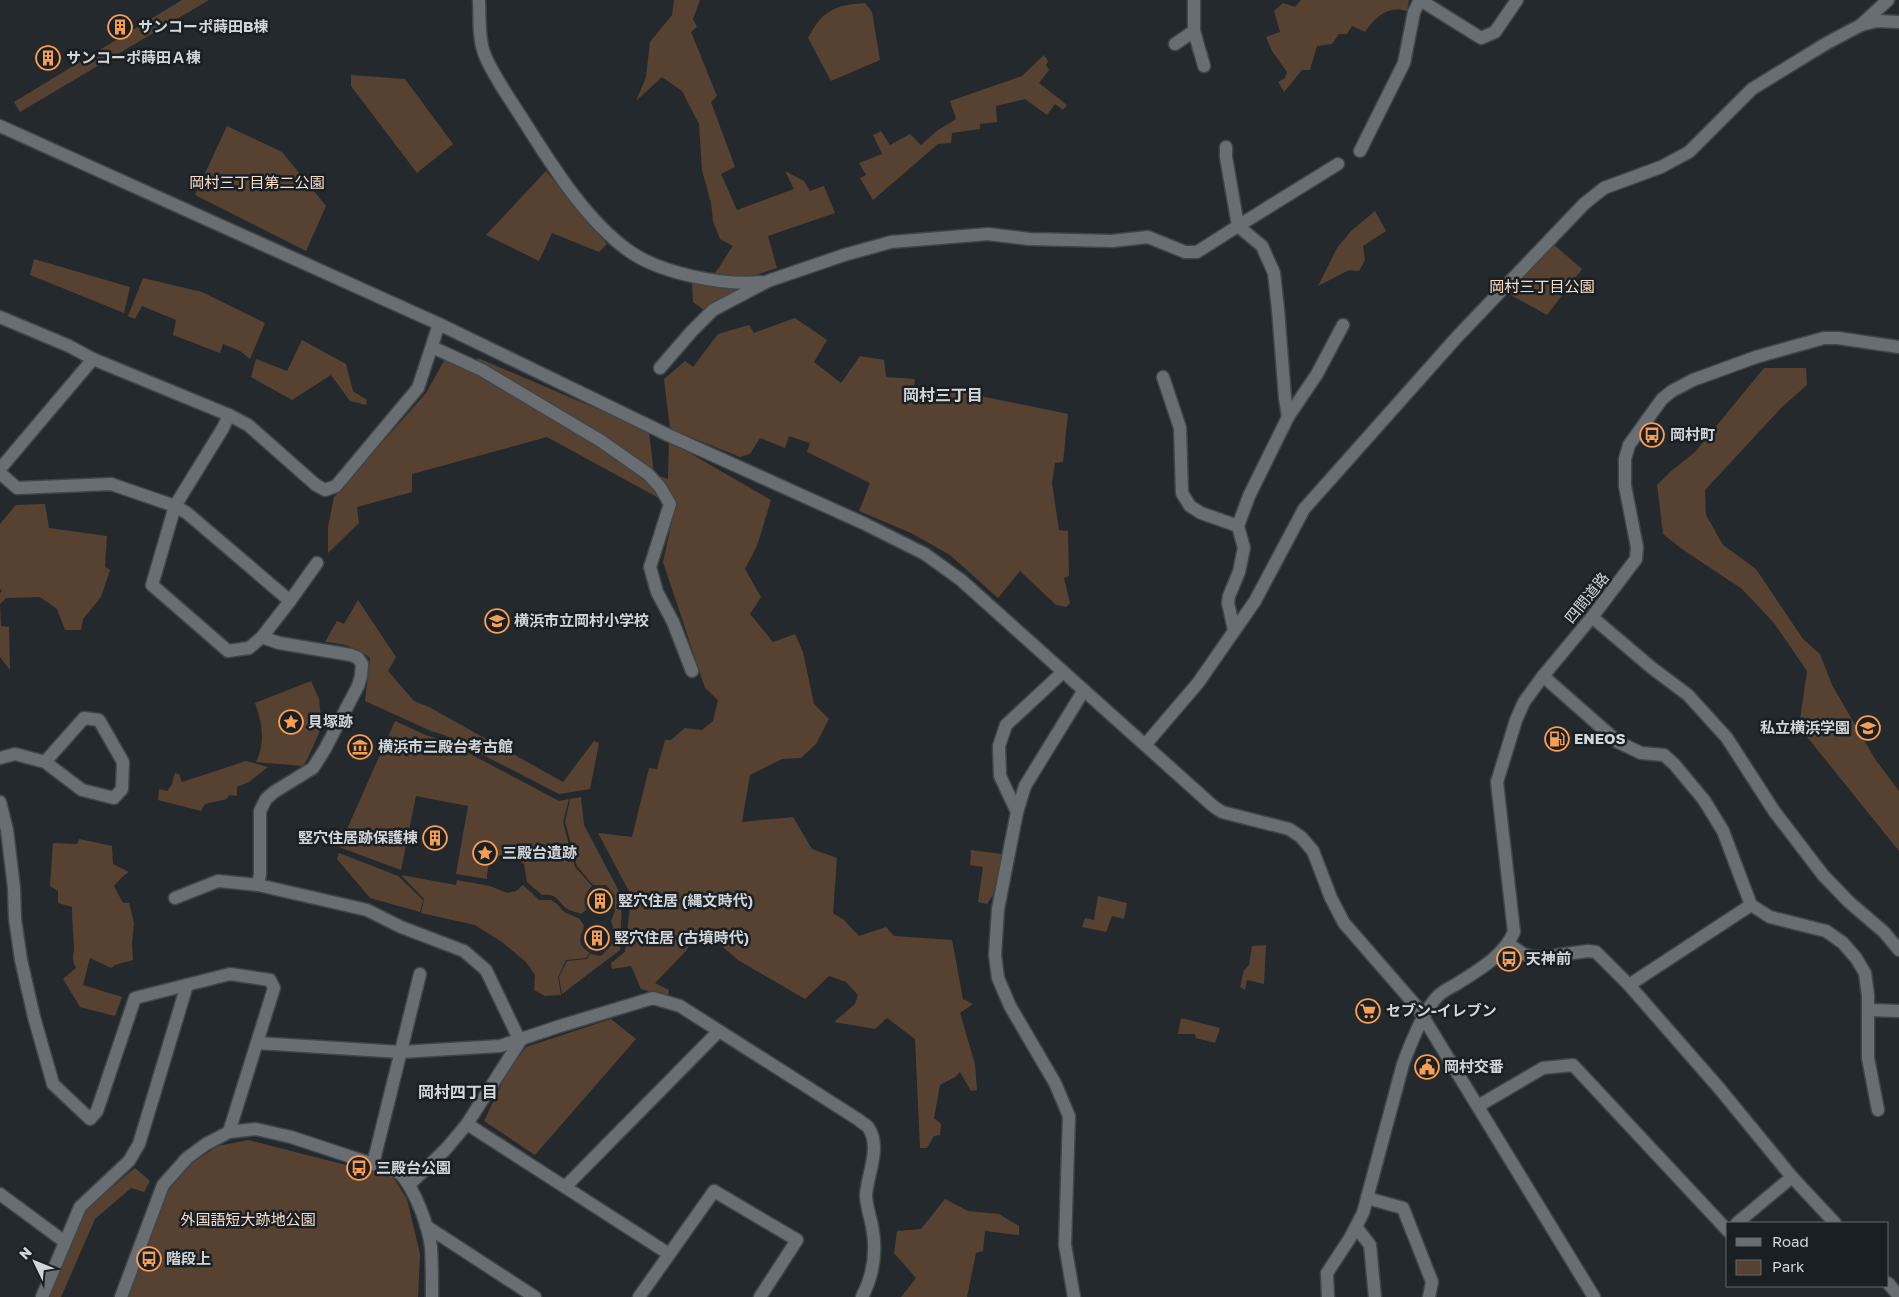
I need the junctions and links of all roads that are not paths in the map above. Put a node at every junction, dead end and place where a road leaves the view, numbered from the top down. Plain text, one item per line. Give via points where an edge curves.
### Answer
1 (479, 0) edge
2 (1194, 0) edge
3 (1420, 0) edge
4 (1517, 0) edge
5 (1888, 0) edge
6 (1899, 22) edge
7 (1861, 25) junction
8 (1194, 31) junction
9 (1175, 44) dead end
10 (1204, 66) dead end
11 (0, 126) edge
12 (1226, 147) dead end
13 (1360, 151) dead end
14 (1338, 164) dead end
15 (1238, 226) junction
16 (768, 282) junction
17 (0, 318) edge
18 (439, 324) junction
19 (1342, 325) dead end
20 (432, 347) junction
21 (1899, 347) edge
22 (93, 359) junction
23 (660, 368) dead end
24 (1163, 377) dead end
25 (229, 415) junction
26 (1288, 417) junction
27 (0, 469) edge
28 (0, 473) edge
29 (176, 506) junction
30 (1238, 526) junction
31 (317, 563) dead end
32 (290, 600) junction
33 (1592, 618) junction
34 (1234, 630) junction
35 (262, 636) junction
36 (692, 671) dead end
37 (1063, 672) junction
38 (1543, 676) junction
39 (1084, 690) junction
40 (1145, 745) junction
41 (0, 758) edge
42 (45, 762) junction
43 (0, 802) edge
44 (1016, 812) junction
45 (258, 885) junction
46 (175, 898) dead end
47 (1751, 904) junction
48 (1509, 944) junction
49 (1899, 950) edge
50 (420, 974) dead end
51 (187, 985) junction
52 (1629, 985) junction
53 (1868, 1010) junction
54 (1899, 1011) edge
55 (1424, 1018) junction
56 (718, 1032) junction
57 (520, 1041) junction
58 (257, 1043) junction
59 (401, 1052) junction
60 (1478, 1106) junction
61 (1878, 1110) dead end
62 (467, 1124) junction
63 (229, 1132) junction
64 (373, 1164) junction
65 (1792, 1177) junction
66 (410, 1184) junction
67 (566, 1186) junction
68 (0, 1194) edge
69 (1367, 1198) junction
70 (1738, 1222) edge
71 (1834, 1222) edge
72 (426, 1226) junction
73 (1356, 1227) junction
74 (1726, 1229) edge
75 (65, 1242) junction
76 (669, 1254) junction
77 (1889, 1284) edge
78 (1899, 1296) edge
79 (42, 1297) edge
80 (121, 1297) edge
81 (432, 1297) edge
82 (535, 1297) edge
83 (639, 1297) edge
84 (760, 1297) edge
85 (862, 1297) edge
86 (1074, 1297) edge
87 (1328, 1297) edge
88 (1375, 1297) edge
89 (1429, 1297) edge
90 (1594, 1297) edge

1 - 16 street via 480,41 484,54 542,149 602,228 630,251 655,265 719,282
2 - 8 street
3 - 4 street via 1481,38 1495,32
3 - 13 street via 1414,12 1404,63
5 - 7 street
6 - 7 street via 1877,21
7 - 34 street via 1752,89 1689,152 1661,167 1604,188 1584,204 1457,337 1304,509 1255,601
8 - 9 street
8 - 10 street
11 - 18 street
12 - 15 street
14 - 15 street
15 - 16 street via 1197,252 1185,252 1148,237 1112,241 1029,239 988,234 891,242
15 - 26 street via 1262,246 1274,273
16 - 23 street via 713,310
17 - 22 street
18 - 20 street
18 - 37 street via 924,554 961,580
19 - 26 street via 1317,374
20 - 25 street via 418,388 336,486 325,490 248,425
20 - 36 street via 482,370 573,423 648,474 660,487 670,504 650,567 657,592
21 - 33 street, 四間道路 via 1824,338 1756,357 1693,380 1662,399 1629,445 1625,459 1624,486 1637,547 1636,559
22 - 25 street
22 - 27 street
24 - 30 street via 1180,428 1182,493 1190,506 1200,513
25 - 29 street
26 - 30 street via 1249,496
28 - 29 street via 17,488 111,484
29 - 32 street
29 - 35 street via 152,585 228,651 249,648
30 - 34 street via 1244,548 1228,603
31 - 32 street
32 - 35 street
33 - 38 street, 四間道路
33 - 49 street via 1688,695 1727,738 1774,811 1823,875
34 - 40 street via 1198,684
35 - 45 street via 279,643 351,654 362,664 358,686 313,768 274,792 260,811
37 - 39 street
37 - 44 street via 1006,725 999,746 1000,776
38 - 47 street via 1618,742 1641,753 1664,755 1674,764 1704,800 1723,831
38 - 48 street, 四間道路 via 1524,702 1516,720 1497,782 1514,932
39 - 40 street
39 - 44 street via 1025,786
40 - 55 street via 1222,812 1289,829 1301,837 1312,851 1344,923
41 - 42 street via 15,754
42 - 42 street via 82,790 114,798 122,789 123,762 99,720 84,718
43 - 51 street via 7,830 21,960 53,1084 90,1119 96,1111 135,998
44 - 86 street via 998,909 995,955 998,978 1010,1006 1055,1083 1070,1116 1064,1246
45 - 46 street via 218,880
45 - 57 street via 367,910 464,951 486,970
47 - 52 street
47 - 53 street via 1770,917 1826,931 1843,943 1865,973
48 - 52 street via 1534,957 1596,952
48 - 55 street via 1489,963 1439,995
50 - 59 street
51 - 58 street via 230,974 270,980 274,988
51 - 75 street via 139,1144 128,1161 80,1206
52 - 65 street
53 - 54 street
53 - 61 street via 1868,1058
55 - 60 street
55 - 69 street via 1403,1064
56 - 57 street via 680,1006 653,998
56 - 67 street
56 - 85 street via 868,1128 873,1150 866,1196 875,1261
57 - 59 street via 500,1046
57 - 62 street
58 - 59 street
58 - 63 street
59 - 64 street
60 - 74 street via 1543,1068 1573,1065
60 - 90 street
62 - 66 street
62 - 67 street
63 - 64 street via 256,1129
63 - 80 street via 188,1158 163,1185
64 - 66 street via 400,1173
65 - 70 street
65 - 71 street
66 - 72 street
67 - 76 street
68 - 75 street
69 - 73 street
69 - 89 street via 1404,1208 1432,1282
72 - 81 street via 431,1245
72 - 82 street
73 - 87 street via 1327,1273
73 - 88 street via 1370,1245
75 - 79 street
76 - 83 street
76 - 84 street via 714,1191 797,1240
77 - 78 street

